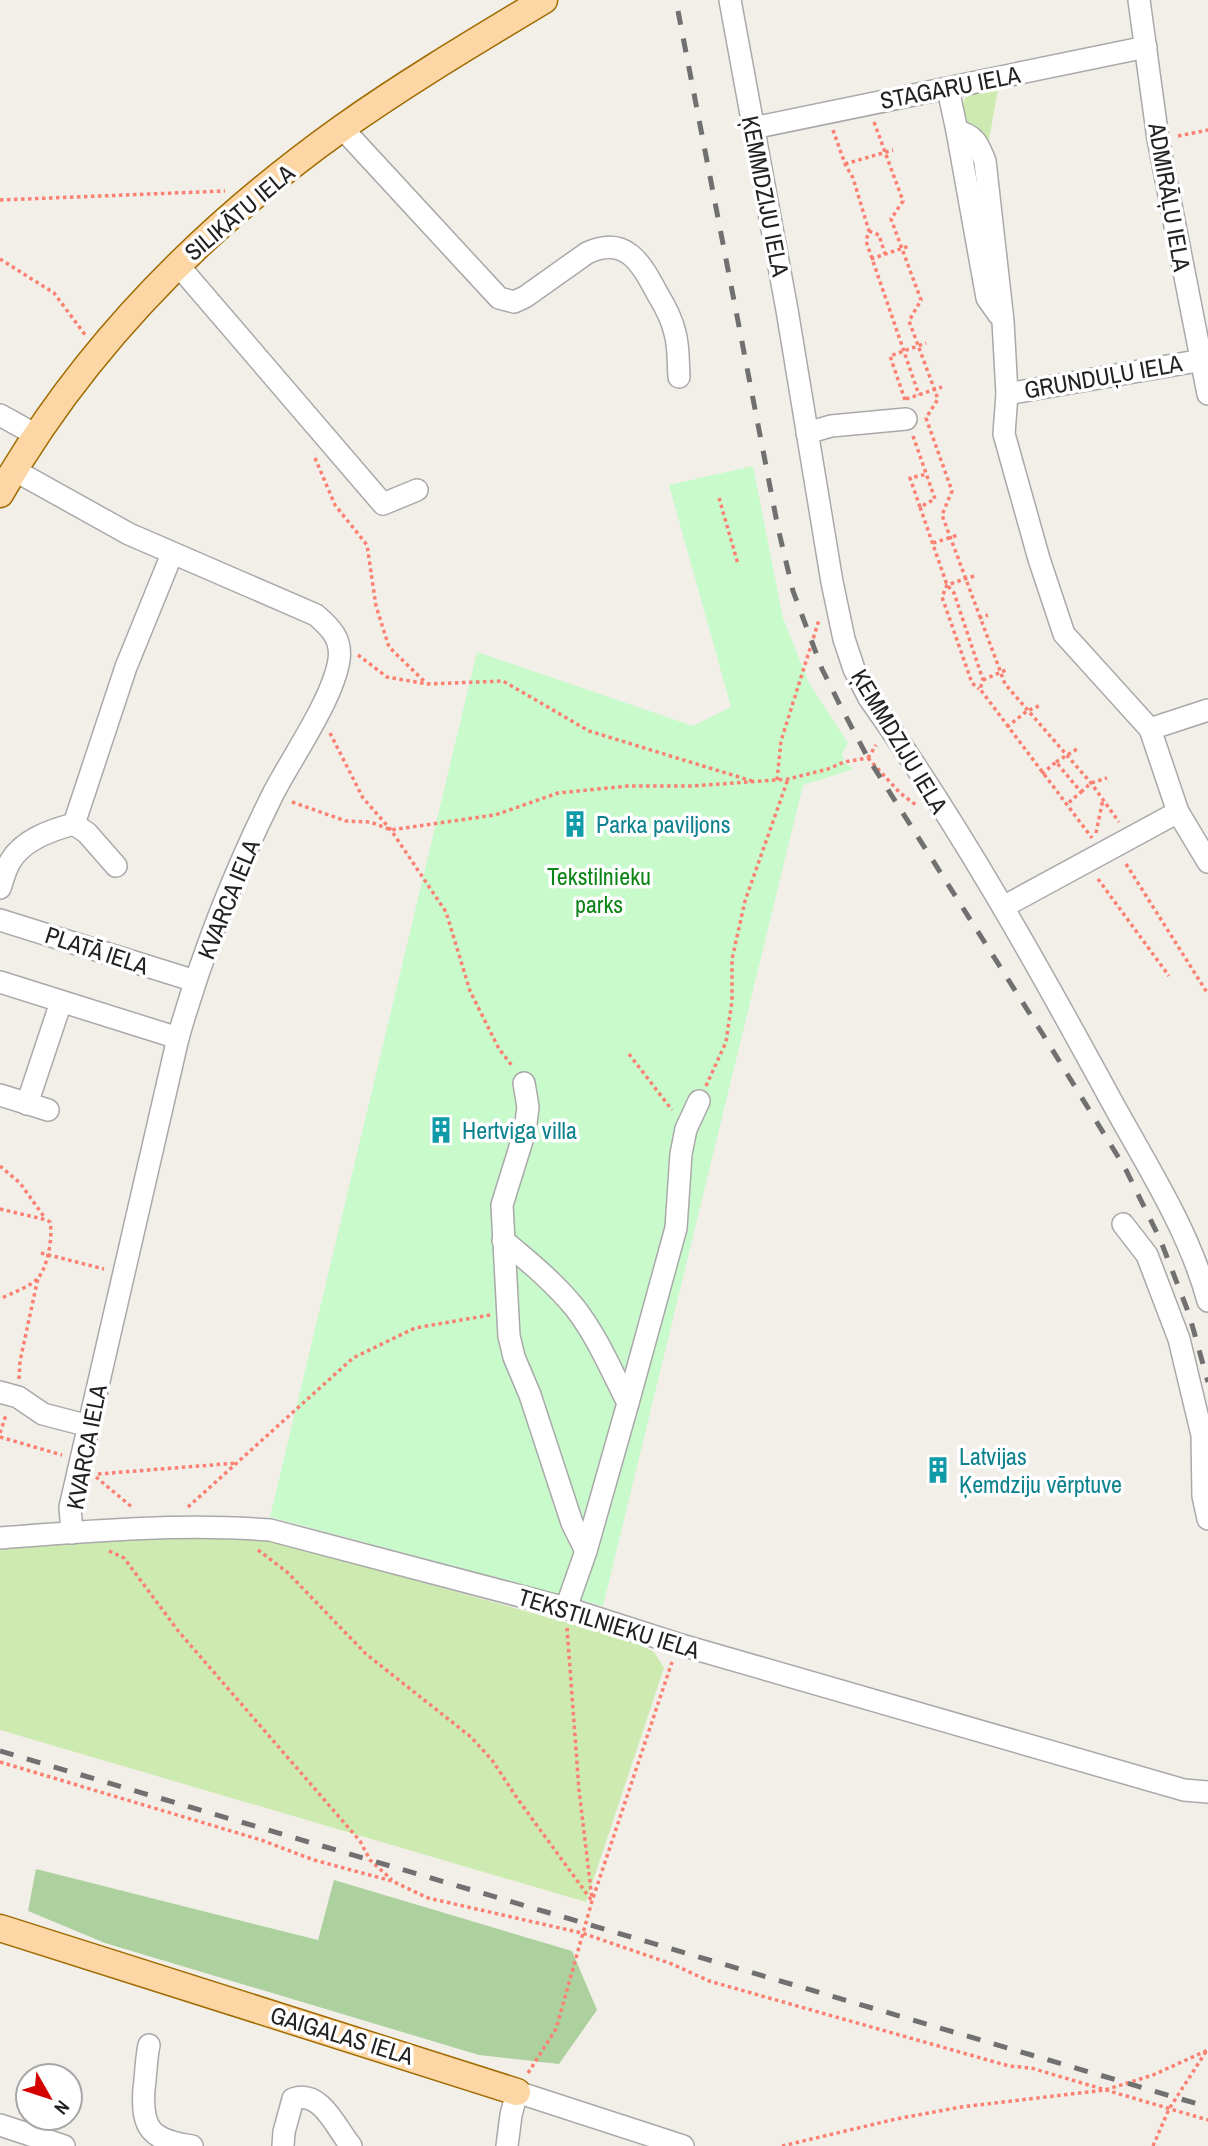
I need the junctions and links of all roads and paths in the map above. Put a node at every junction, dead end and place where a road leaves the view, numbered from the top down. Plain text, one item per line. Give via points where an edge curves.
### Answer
1 (544, 0) edge
2 (730, 0) edge
3 (1139, 0) edge
4 (1146, 47) junction
5 (948, 89) junction
6 (867, 103) junction
7 (342, 128) junction
8 (753, 128) junction
9 (833, 130) dead end
10 (1208, 130) edge
11 (1158, 139) junction
12 (892, 150) dead end
13 (885, 152) junction
14 (845, 164) junction
15 (237, 191) dead end
16 (909, 194) dead end
17 (901, 197) junction
18 (0, 200) edge
19 (869, 231) junction
20 (909, 246) dead end
21 (901, 249) junction
22 (885, 254) junction
23 (872, 259) junction
24 (0, 260) edge
25 (177, 265) junction
26 (926, 291) dead end
27 (919, 294) junction
28 (88, 340) dead end
29 (926, 343) dead end
30 (917, 346) junction
31 (903, 351) junction
32 (1204, 359) edge
33 (679, 377) dead end
34 (942, 387) dead end
35 (935, 390) junction
36 (1007, 394) junction
37 (1208, 394) edge
38 (919, 395) junction
39 (905, 408) junction
40 (0, 415) edge
41 (807, 433) junction
42 (36, 435) junction
43 (942, 438) dead end
44 (934, 441) junction
45 (315, 458) dead end
46 (14, 470) junction
47 (927, 474) junction
48 (958, 482) dead end
49 (951, 485) junction
50 (417, 490) dead end
51 (0, 494) edge
52 (719, 498) dead end
53 (920, 507) junction
54 (958, 535) dead end
55 (951, 538) junction
56 (933, 543) junction
57 (172, 554) junction
58 (738, 564) dead end
59 (974, 576) dead end
60 (965, 579) junction
61 (832, 582) junction
62 (947, 585) junction
63 (988, 615) dead end
64 (979, 618) junction
65 (339, 641) junction
66 (1008, 669) dead end
67 (1000, 673) junction
68 (983, 680) junction
69 (427, 684) junction
70 (980, 689) junction
71 (1041, 705) dead end
72 (1027, 710) junction
73 (1208, 710) edge
74 (317, 713) junction
75 (1007, 727) junction
76 (1150, 729) junction
77 (1077, 749) dead end
78 (1066, 754) junction
79 (868, 758) dead end
80 (1056, 762) junction
81 (1042, 774) junction
82 (1107, 778) dead end
83 (788, 779) junction
84 (777, 780) junction
85 (754, 782) junction
86 (1091, 783) junction
87 (1081, 792) junction
88 (1103, 798) junction
89 (1066, 805) junction
90 (304, 807) dead end
91 (1178, 812) junction
92 (74, 824) junction
93 (391, 830) junction
94 (1108, 842) junction
95 (1208, 862) edge
96 (1086, 863) junction
97 (116, 866) dead end
98 (0, 888) edge
99 (1003, 907) junction
100 (0, 919) edge
101 (1168, 976) dead end
102 (195, 981) junction
103 (0, 982) edge
104 (1208, 994) edge
105 (61, 1002) junction
106 (178, 1038) junction
107 (629, 1054) dead end
108 (524, 1083) joint
109 (0, 1094) edge
110 (699, 1101) joint
111 (686, 1129) junction
112 (0, 1166) edge
113 (0, 1209) edge
114 (47, 1220) junction
115 (1123, 1224) dead end
116 (503, 1240) junction
117 (44, 1254) junction
118 (124, 1274) junction
119 (38, 1278) junction
120 (0, 1299) edge
121 (1208, 1301) edge
122 (507, 1312) junction
123 (9, 1394) edge
124 (628, 1404) junction
125 (89, 1426) junction
126 (0, 1437) edge
127 (81, 1461) junction
128 (238, 1463) junction
129 (1208, 1519) edge
130 (162, 1529) junction
131 (72, 1532) junction
132 (0, 1538) edge
133 (103, 1548) dead end
134 (258, 1549) dead end
135 (586, 1551) junction
136 (566, 1608) junction
137 (678, 1644) junction
138 (0, 1762) edge
139 (1208, 1792) edge
140 (392, 1881) junction
141 (592, 1901) junction
142 (0, 1928) edge
143 (582, 1933) junction
144 (149, 2045) dead end
145 (1208, 2049) edge
146 (1105, 2090) junction
147 (517, 2092) junction
148 (1169, 2109) junction
149 (1208, 2120) edge
150 (0, 2125) edge
151 (64, 2146) edge
152 (192, 2146) edge
153 (284, 2146) edge
154 (351, 2146) edge
155 (507, 2146) edge
156 (683, 2146) edge
157 (782, 2146) edge
158 (1153, 2146) edge

1 - 7 main road, SILIKĀTU IELA
2 - 8 street, ĶEMMDZIJU IELA
3 - 4 street, ADMIRĀĻU IELA
4 - 5 street, STAGARU IELA
4 - 11 street, ADMIRĀĻU IELA
5 - 6 street, STAGARU IELA
5 - 36 street via 957,131 970,134 985,161
6 - 8 street, STAGARU IELA
6 - 13 path
7 - 25 main road, SILIKĀTU IELA
7 - 33 street via 505,301 525,297 598,248 609,246 626,252 644,270 668,311 676,334
8 - 41 street, ĶEMMDZIJU IELA
9 - 14 path
10 - 11 path
11 - 32 street, ADMIRĀĻU IELA
12 - 13 path
13 - 14 path
13 - 17 path
14 - 19 path
15 - 18 path
16 - 17 path
17 - 21 path via 891,219
19 - 22 path via 879,235
19 - 23 path via 866,242
20 - 21 path
21 - 22 path
21 - 27 path
22 - 23 path
23 - 31 path
24 - 28 path via 54,293
25 - 42 main road, SILIKĀTU IELA via 100,348
25 - 50 street via 383,504
26 - 27 path
27 - 30 path via 921,300 909,321
29 - 30 path
30 - 31 path
30 - 35 path
31 - 38 path
31 - 39 path via 890,356
32 - 36 street, GRUNDUĻU IELA
32 - 37 street, ADMIRĀĻU IELA
34 - 35 path
35 - 38 path
35 - 44 path via 938,398 926,418
36 - 76 street via 1004,434 1064,634
38 - 39 path
39 - 41 street
39 - 47 path
40 - 42 street
41 - 61 street, ĶEMMDZIJU IELA
42 - 46 main road, SILIKĀTU IELA
43 - 44 path
44 - 49 path
45 - 69 path via 335,505 367,545 376,606 389,647
46 - 51 main road, SILIKĀTU IELA
46 - 57 street
47 - 53 path via 935,499
47 - 53 path via 910,478
48 - 49 path
49 - 55 path via 952,495 942,515
52 - 58 path
53 - 56 path
54 - 55 path
55 - 56 path
55 - 60 path
56 - 62 path
57 - 65 street via 316,615
57 - 92 street via 126,667
59 - 60 path
60 - 62 path
60 - 64 path
61 - 84 path via 781,741
61 - 99 street, ĶEMMDZIJU IELA via 851,659 869,698
62 - 68 path via 954,593
62 - 70 path via 942,597 972,683
63 - 64 path
64 - 67 path
65 - 69 path via 387,677
65 - 74 street, KVARCA IELA via 332,685
66 - 67 path
67 - 68 path
67 - 72 path
68 - 70 path
69 - 85 path via 503,681 589,731
70 - 75 path
71 - 72 path
72 - 75 path
72 - 78 path
73 - 76 street
74 - 93 path via 362,798
74 - 102 street, KVARCA IELA via 240,863
75 - 81 path
76 - 91 street
77 - 78 path
78 - 80 path
78 - 86 path
79 - 83 path
80 - 81 path
80 - 87 path
81 - 89 path
82 - 86 path
83 - 84 path
83 - 110 path via 745,901 732,959 726,1042
84 - 85 path
85 - 93 path via 558,793 495,815
86 - 87 path
86 - 88 path
87 - 89 path
88 - 94 path
88 - 94 path
89 - 94 path
90 - 93 path
91 - 94 street
91 - 95 street
92 - 97 street
92 - 98 street via 19,849
93 - 108 path via 446,912 470,991 499,1049
94 - 96 street
94 - 104 path
96 - 99 street
96 - 101 path
99 - 121 street, ĶEMMDZIJU IELA via 1167,1200
100 - 102 street, PLATĀ IELA
102 - 106 street, KVARCA IELA
103 - 105 street
105 - 106 street
105 - 109 street via 38,1107
106 - 118 street, KVARCA IELA
107 - 111 path
108 - 116 street via 528,1107 525,1132 502,1205
110 - 111 street
111 - 124 street via 676,1228
112 - 114 path via 20,1183
113 - 114 path
114 - 117 path via 51,1231
115 - 129 street via 1147,1255 1180,1339 1202,1435
116 - 122 street
116 - 124 street via 576,1309
117 - 118 path
117 - 119 path
118 - 125 street, KVARCA IELA
119 - 120 path
119 - 123 path
122 - 128 path via 415,1328 353,1358
122 - 135 street via 514,1357
123 - 125 street via 43,1414
124 - 135 street
125 - 127 street, KVARCA IELA
126 - 127 path
127 - 131 street, KVARCA IELA via 70,1507
128 - 130 path
128 - 130 path via 93,1475
130 - 131 street, TEKSTILNIEKU IELA
130 - 136 street, TEKSTILNIEKU IELA via 270,1530
131 - 132 street, TEKSTILNIEKU IELA
133 - 140 path via 124,1558 179,1632
134 - 141 path via 287,1572 366,1654 471,1737
135 - 136 street
136 - 137 street, TEKSTILNIEKU IELA
136 - 141 path
137 - 139 street, TEKSTILNIEKU IELA via 1184,1790
137 - 141 path
138 - 140 path
140 - 143 path via 428,1898
141 - 143 path
142 - 147 main road, GAIGALAS IELA
143 - 146 path via 709,1981
143 - 147 path via 556,2029
144 - 152 street via 142,2106 145,2123 155,2134
145 - 146 path via 1153,2075
145 - 148 path
146 - 148 path
146 - 157 path via 961,2107
147 - 155 street
147 - 156 street, GAIGALAS IELA
148 - 149 path
148 - 158 path
150 - 151 street
153 - 154 street via 293,2099 301,2096 326,2111

